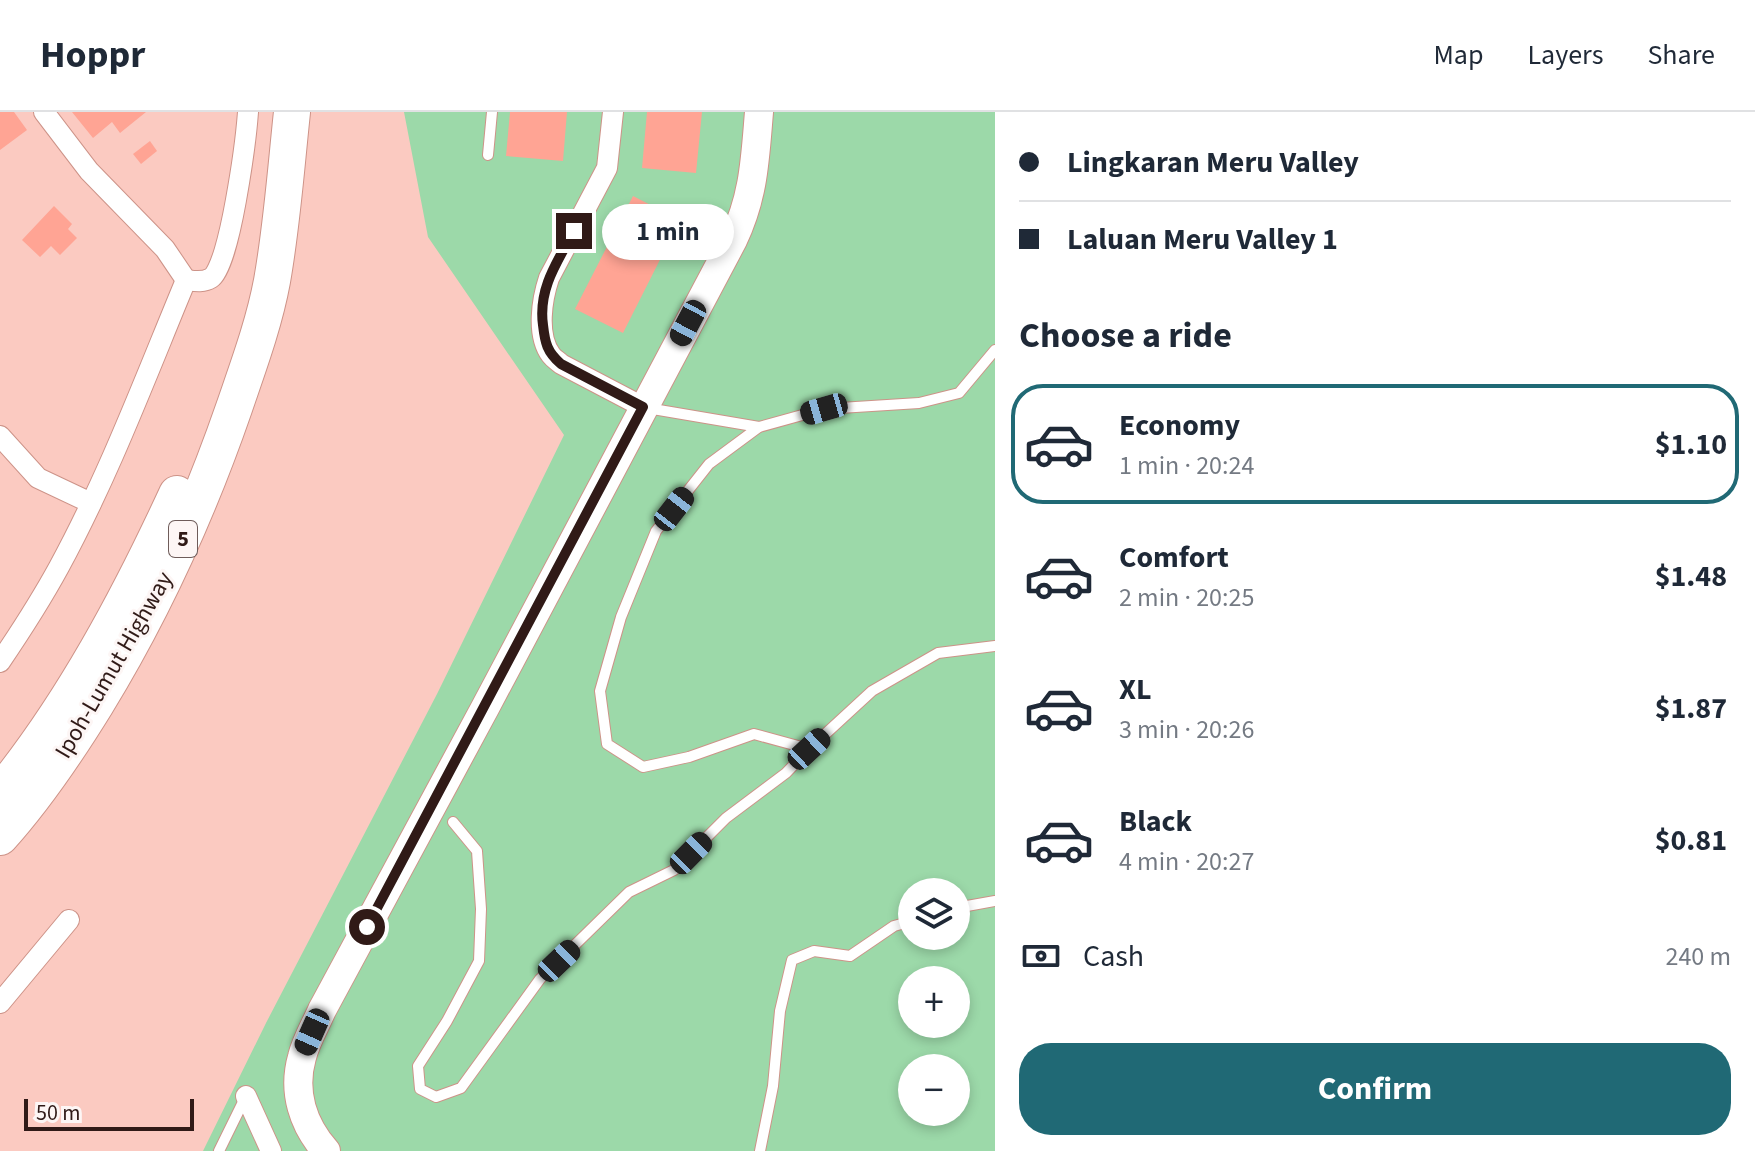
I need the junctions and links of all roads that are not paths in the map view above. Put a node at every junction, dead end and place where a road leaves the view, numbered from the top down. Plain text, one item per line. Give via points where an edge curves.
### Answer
1 (44, 112) edge
2 (248, 112) edge
3 (292, 112) edge
4 (492, 112) edge
5 (613, 112) edge
6 (759, 112) edge
7 (488, 155) dead end
8 (283, 204) junction
9 (186, 280) junction
10 (995, 350) edge
11 (643, 407) junction
12 (759, 427) junction
13 (0, 436) edge
14 (91, 503) junction
15 (995, 646) edge
16 (0, 662) edge
17 (809, 749) junction
18 (0, 793) edge
19 (453, 822) dead end
20 (0, 837) edge
21 (995, 901) edge
22 (970, 905) edge
23 (69, 920) dead end
24 (898, 925) edge
25 (0, 1003) edge
26 (246, 1096) joint
27 (219, 1151) edge
28 (271, 1151) edge
29 (326, 1151) edge
30 (760, 1151) edge

1 - 9 street
2 - 9 street via 230,234 219,267 207,280
3 - 8 highway, Ipoh-Lumut Highway / 5
4 - 7 lane
5 - 11 street via 607,168 549,278 541,312 551,355
6 - 11 street via 743,219
8 - 18 highway, Ipoh-Lumut Highway / 5 via 207,428 155,540 88,663
8 - 20 highway, Ipoh-Lumut Highway / 5 via 272,282 254,350 172,564 81,728 44,785
9 - 14 street
10 - 12 lane via 959,393 919,403 824,409
11 - 12 lane
11 - 29 street via 303,1054 301,1107 305,1123
12 - 17 lane via 709,464 656,531 621,617 600,691 607,744 643,767 754,734
13 - 14 street via 38,478
14 - 16 street
15 - 17 lane via 938,653 872,691
17 - 19 lane via 726,818 674,870 629,892 540,979 461,1088 436,1097 420,1089 418,1066 479,961 477,851
21 - 22 lane
23 - 25 street
24 - 30 lane via 850,956 814,951 792,960
26 - 27 lane
26 - 28 street

